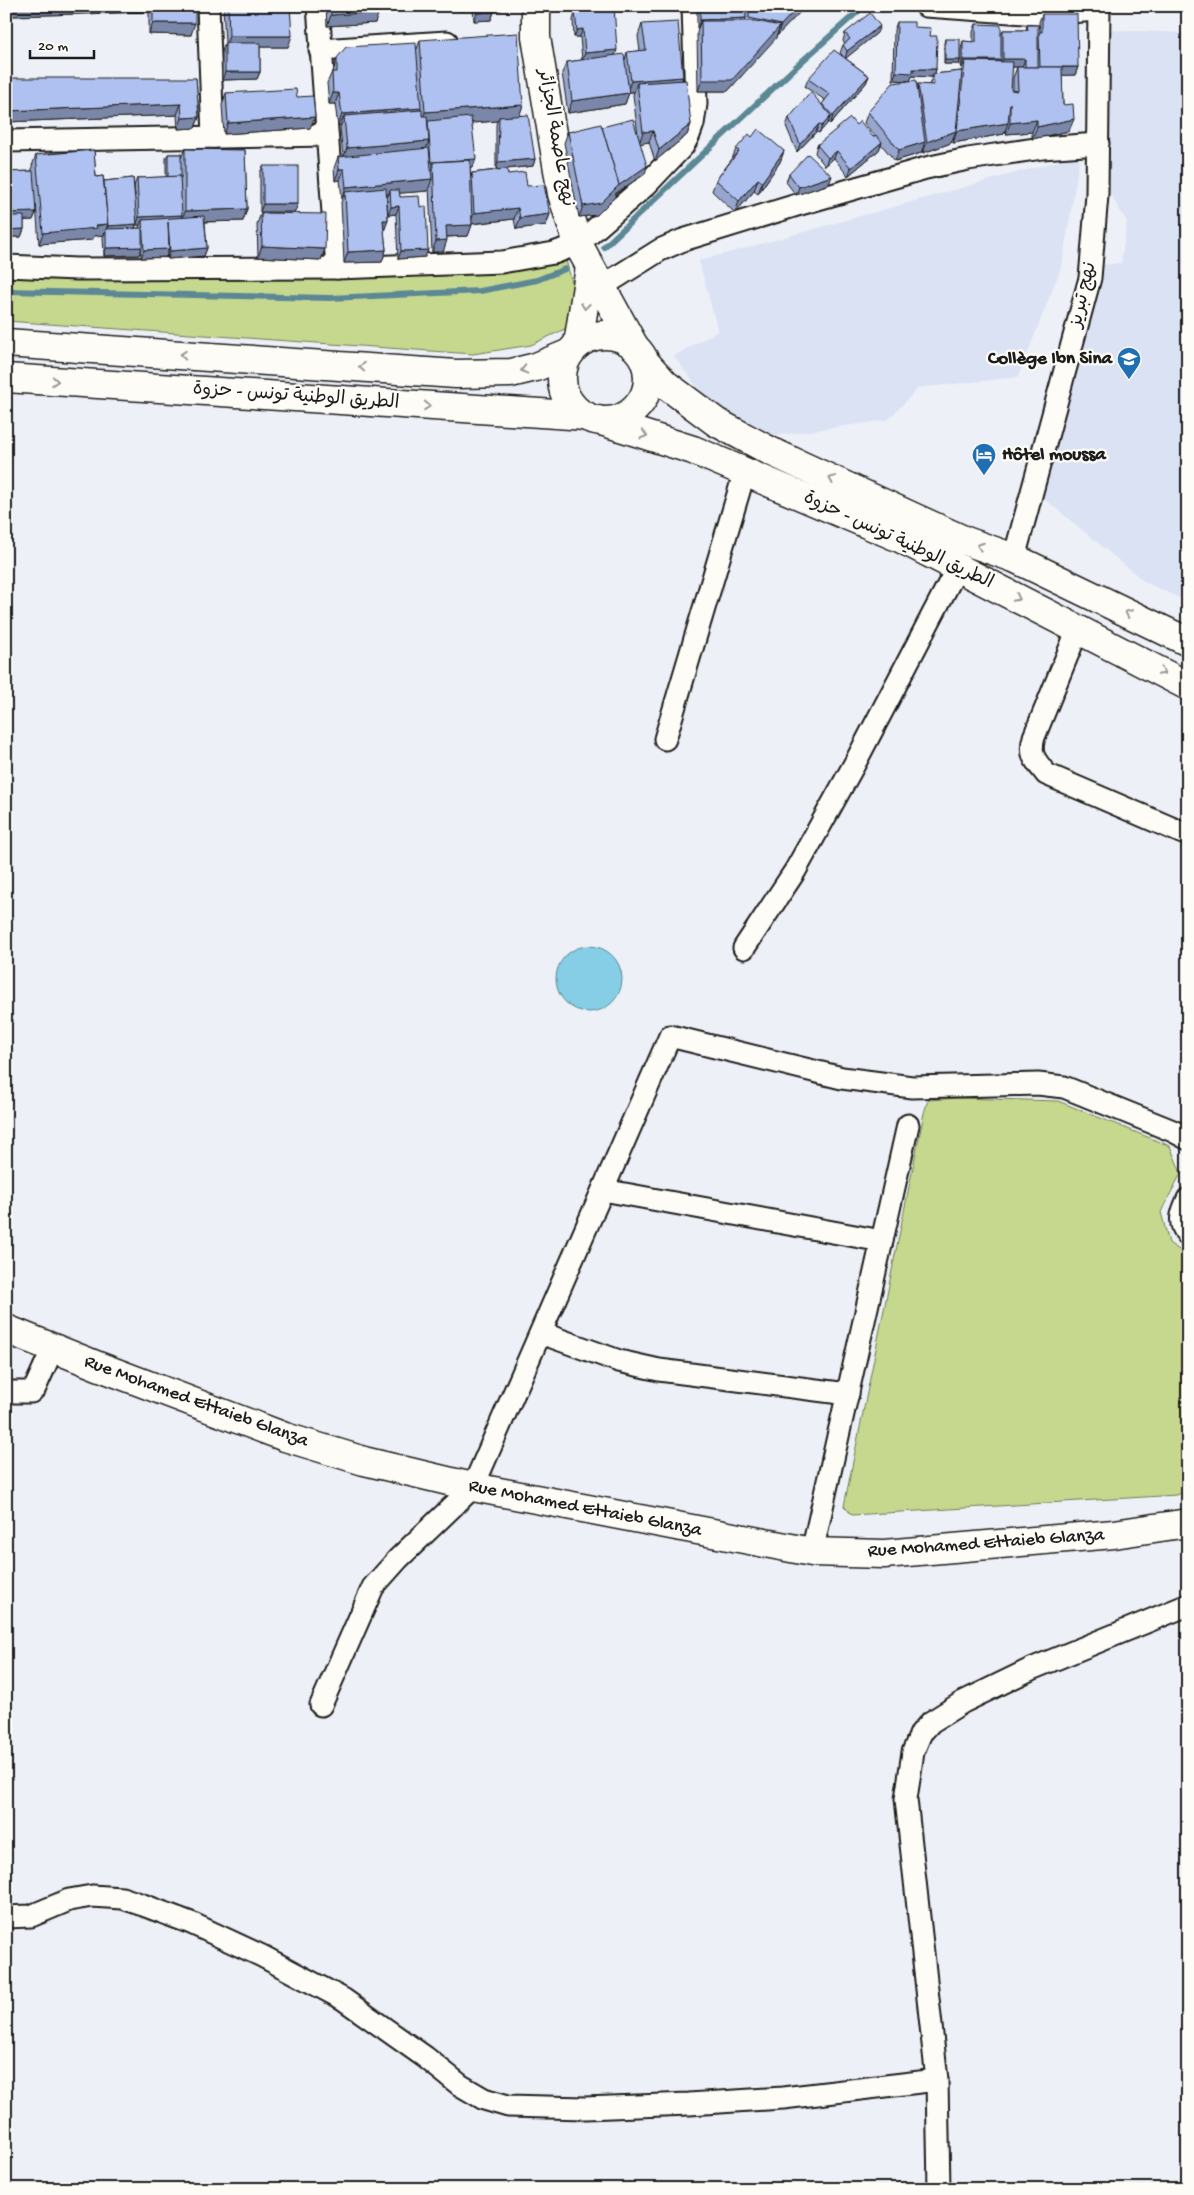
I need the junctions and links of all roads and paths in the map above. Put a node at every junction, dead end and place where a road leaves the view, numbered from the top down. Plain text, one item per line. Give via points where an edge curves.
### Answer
1 (208, 6) edge
2 (318, 6) edge
3 (536, 6) edge
4 (693, 6) edge
5 (926, 6) edge
6 (1099, 8) edge
7 (468, 41) edge
8 (320, 50) junction
9 (326, 135) junction
10 (213, 137) junction
11 (6, 141) edge
12 (1098, 144) junction
13 (6, 266) edge
14 (590, 266) junction
15 (337, 268) junction
16 (6, 343) edge
17 (574, 349) junction
18 (640, 354) junction
19 (222, 357) junction
20 (6, 378) edge
21 (222, 391) junction
22 (592, 418) junction
23 (745, 471) junction
24 (907, 528) junction
25 (1014, 558) junction
26 (958, 568) junction
27 (1078, 629) junction
28 (1188, 642) edge
29 (1188, 686) edge
30 (665, 739) dead end
31 (1188, 832) edge
32 (744, 948) dead end
33 (908, 1125) dead end
34 (1188, 1139) edge
35 (603, 1190) junction
36 (1188, 1199) edge
37 (1188, 1235) edge
38 (882, 1241) junction
39 (6, 1329) edge
40 (540, 1333) junction
41 (53, 1348) junction
42 (6, 1392) edge
43 (848, 1394) junction
44 (473, 1487) junction
45 (1188, 1523) edge
46 (812, 1552) junction
47 (1188, 1605) edge
48 (321, 1706) dead end
49 (6, 1917) edge
50 (937, 2080) junction
51 (939, 2189) edge

1 - 10 street
2 - 8 street
3 - 14 main road, نهج عاصمة الجزائر via 527,38 562,194
4 - 14 street via 696,104 689,135 683,146 647,184
5 - 6 street via 1039,14
6 - 12 street, نهج تبريز
7 - 8 street
8 - 9 street
9 - 10 street
9 - 15 street
10 - 11 street
12 - 14 street via 1042,148 926,168 796,205 660,250
12 - 25 street, نهج تبريز via 1090,278
13 - 15 street via 77,270
14 - 15 street via 554,253 502,262
14 -> 17 main road
14 - 18 main road, نهج عاصمة الجزائر
19 -> 16 main road, الطريق الوطنية تونس - حزوة
17 - 18 main road via 589,338 612,336 624,340
17 -> 19 main road, الطريق الوطنية تونس - حزوة via 536,367 511,372 456,374
17 - 22 main road via 564,366 562,381 574,408
18 - 22 main road via 648,375 647,388 638,405 623,417 611,421
24 -> 18 main road, الطريق الوطنية تونس - حزوة via 716,422 665,384
19 - 21 main road
20 -> 21 main road, الطريق الوطنية تونس - حزوة
21 -> 22 main road, الطريق الوطنية تونس - حزوة
22 -> 23 main road, الطريق الوطنية تونس - حزوة via 693,450
23 - 24 main road, الطريق الوطنية تونس - حزوة
23 - 30 street
25 -> 24 main road, الطريق الوطنية تونس - حزوة via 966,541
24 - 26 main road, الطريق الوطنية تونس - حزوة
28 -> 25 main road, الطريق الوطنية تونس - حزوة
26 -> 27 main road, الطريق الوطنية تونس - حزوة
26 - 32 street via 795,871
27 -> 29 main road, الطريق الوطنية تونس - حزوة
27 - 31 street via 1034,737 1031,749 1035,760 1046,774 1183,833
33 - 38 street
34 - 35 street via 1064,1087 1038,1084 912,1087 842,1078 670,1036
35 - 38 street
35 - 40 street
36 - 37 street via 1181,1220
38 - 43 street
39 - 41 main road, Rue Mohamed Ettaieb Glanza
40 - 43 street via 619,1361 660,1370
40 - 44 street
41 - 42 street via 31,1392
41 - 44 main road, Rue Mohamed Ettaieb Glanza via 285,1437 364,1461
43 - 46 street
44 - 46 main road, Rue Mohamed Ettaieb Glanza
44 - 48 street via 398,1559 374,1587
45 - 46 main road, Rue Mohamed Ettaieb Glanza via 1114,1534 884,1554
47 - 50 street via 1032,1668 963,1702 931,1722 921,1733 913,1752 906,1799
49 - 50 street via 31,1916 69,1900 92,1896 122,1898 191,1923 343,1999 460,2085 484,2099 508,2106 585,2108 689,2104 782,2098
50 - 51 street

